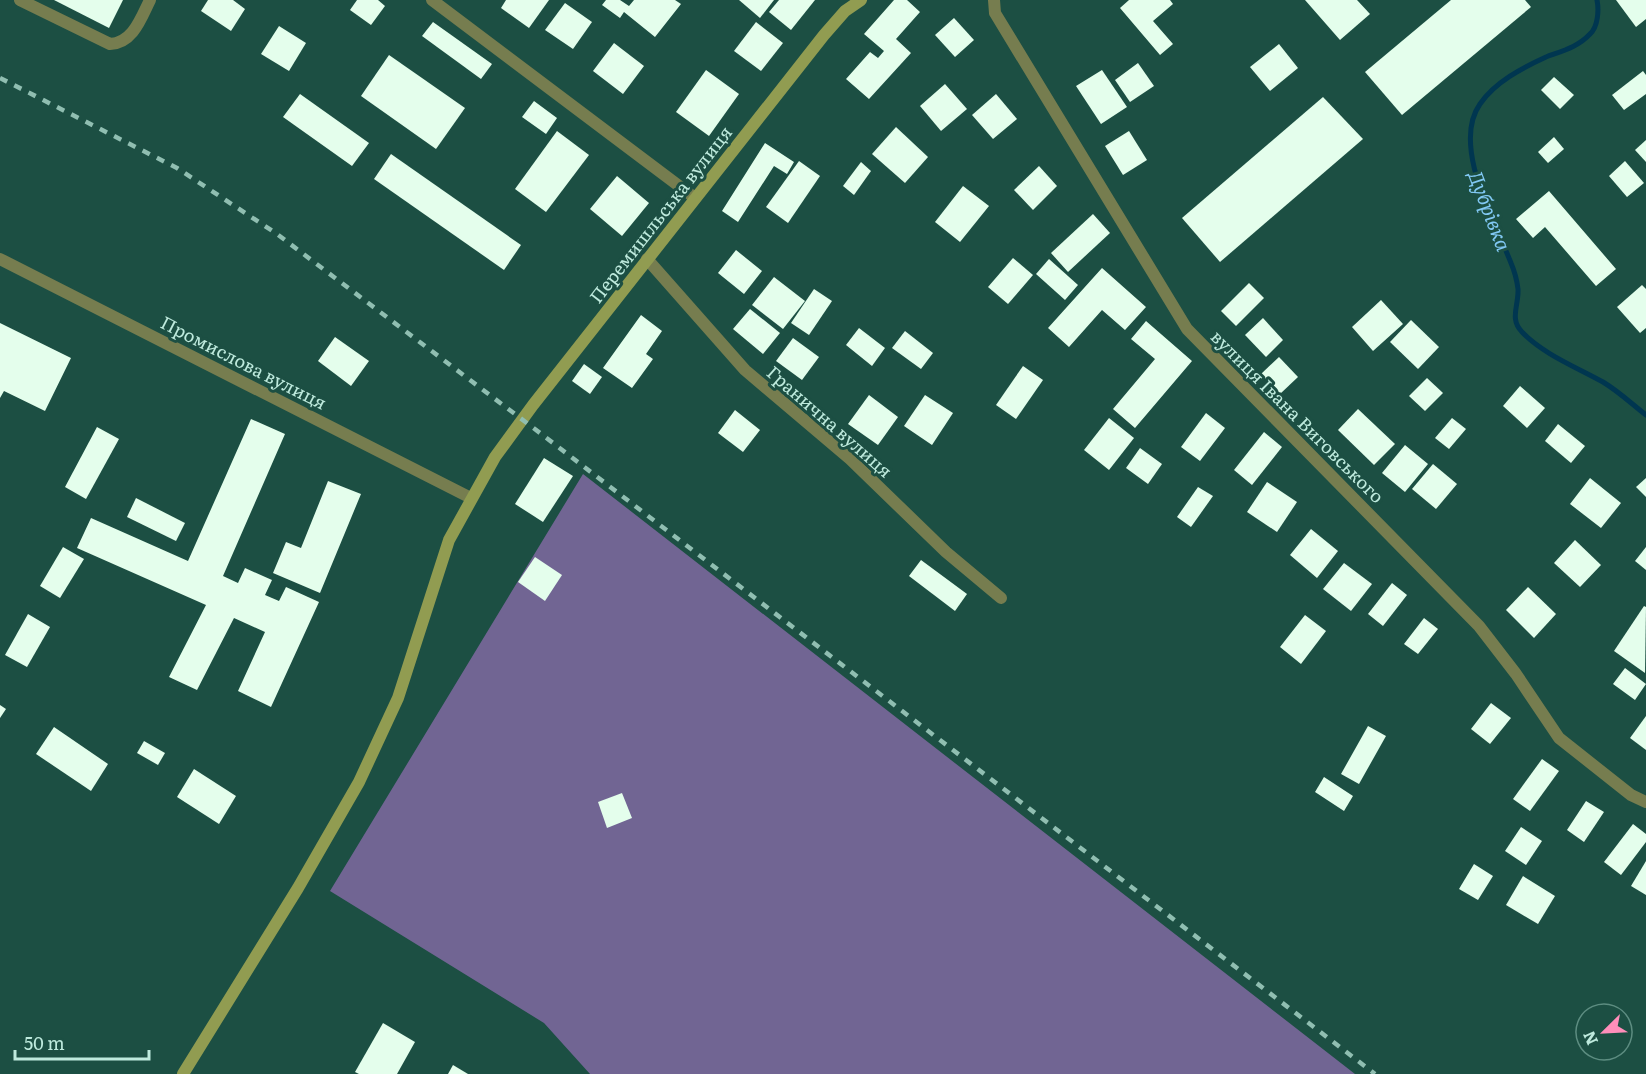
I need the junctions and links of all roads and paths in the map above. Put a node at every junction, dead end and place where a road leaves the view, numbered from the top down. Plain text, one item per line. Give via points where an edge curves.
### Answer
1 (20, 0) edge
2 (150, 0) edge
3 (432, 0) edge
4 (861, 0) edge
5 (994, 0) edge
6 (695, 198) junction
7 (0, 259) edge
8 (646, 259) junction
9 (471, 498) junction
10 (1001, 598) dead end
11 (1646, 802) edge
12 (183, 1074) edge

1 - 2 street via 110,45 118,44 135,29
3 - 6 street
4 - 6 main road, Перемишльська вулиця via 845,11 824,35
5 - 11 street, вулиця Івана Виговського via 995,13 1187,329 1479,626 1559,738 1631,795
6 - 8 main road, Перемишльська вулиця
7 - 9 street, Промислова вулиця
8 - 9 main road, Перемишльська вулиця via 495,457
8 - 10 street, Гранична вулиця via 745,370 850,459 946,552
9 - 12 main road, Перемишльська вулиця via 449,540 401,688 377,747 298,888

